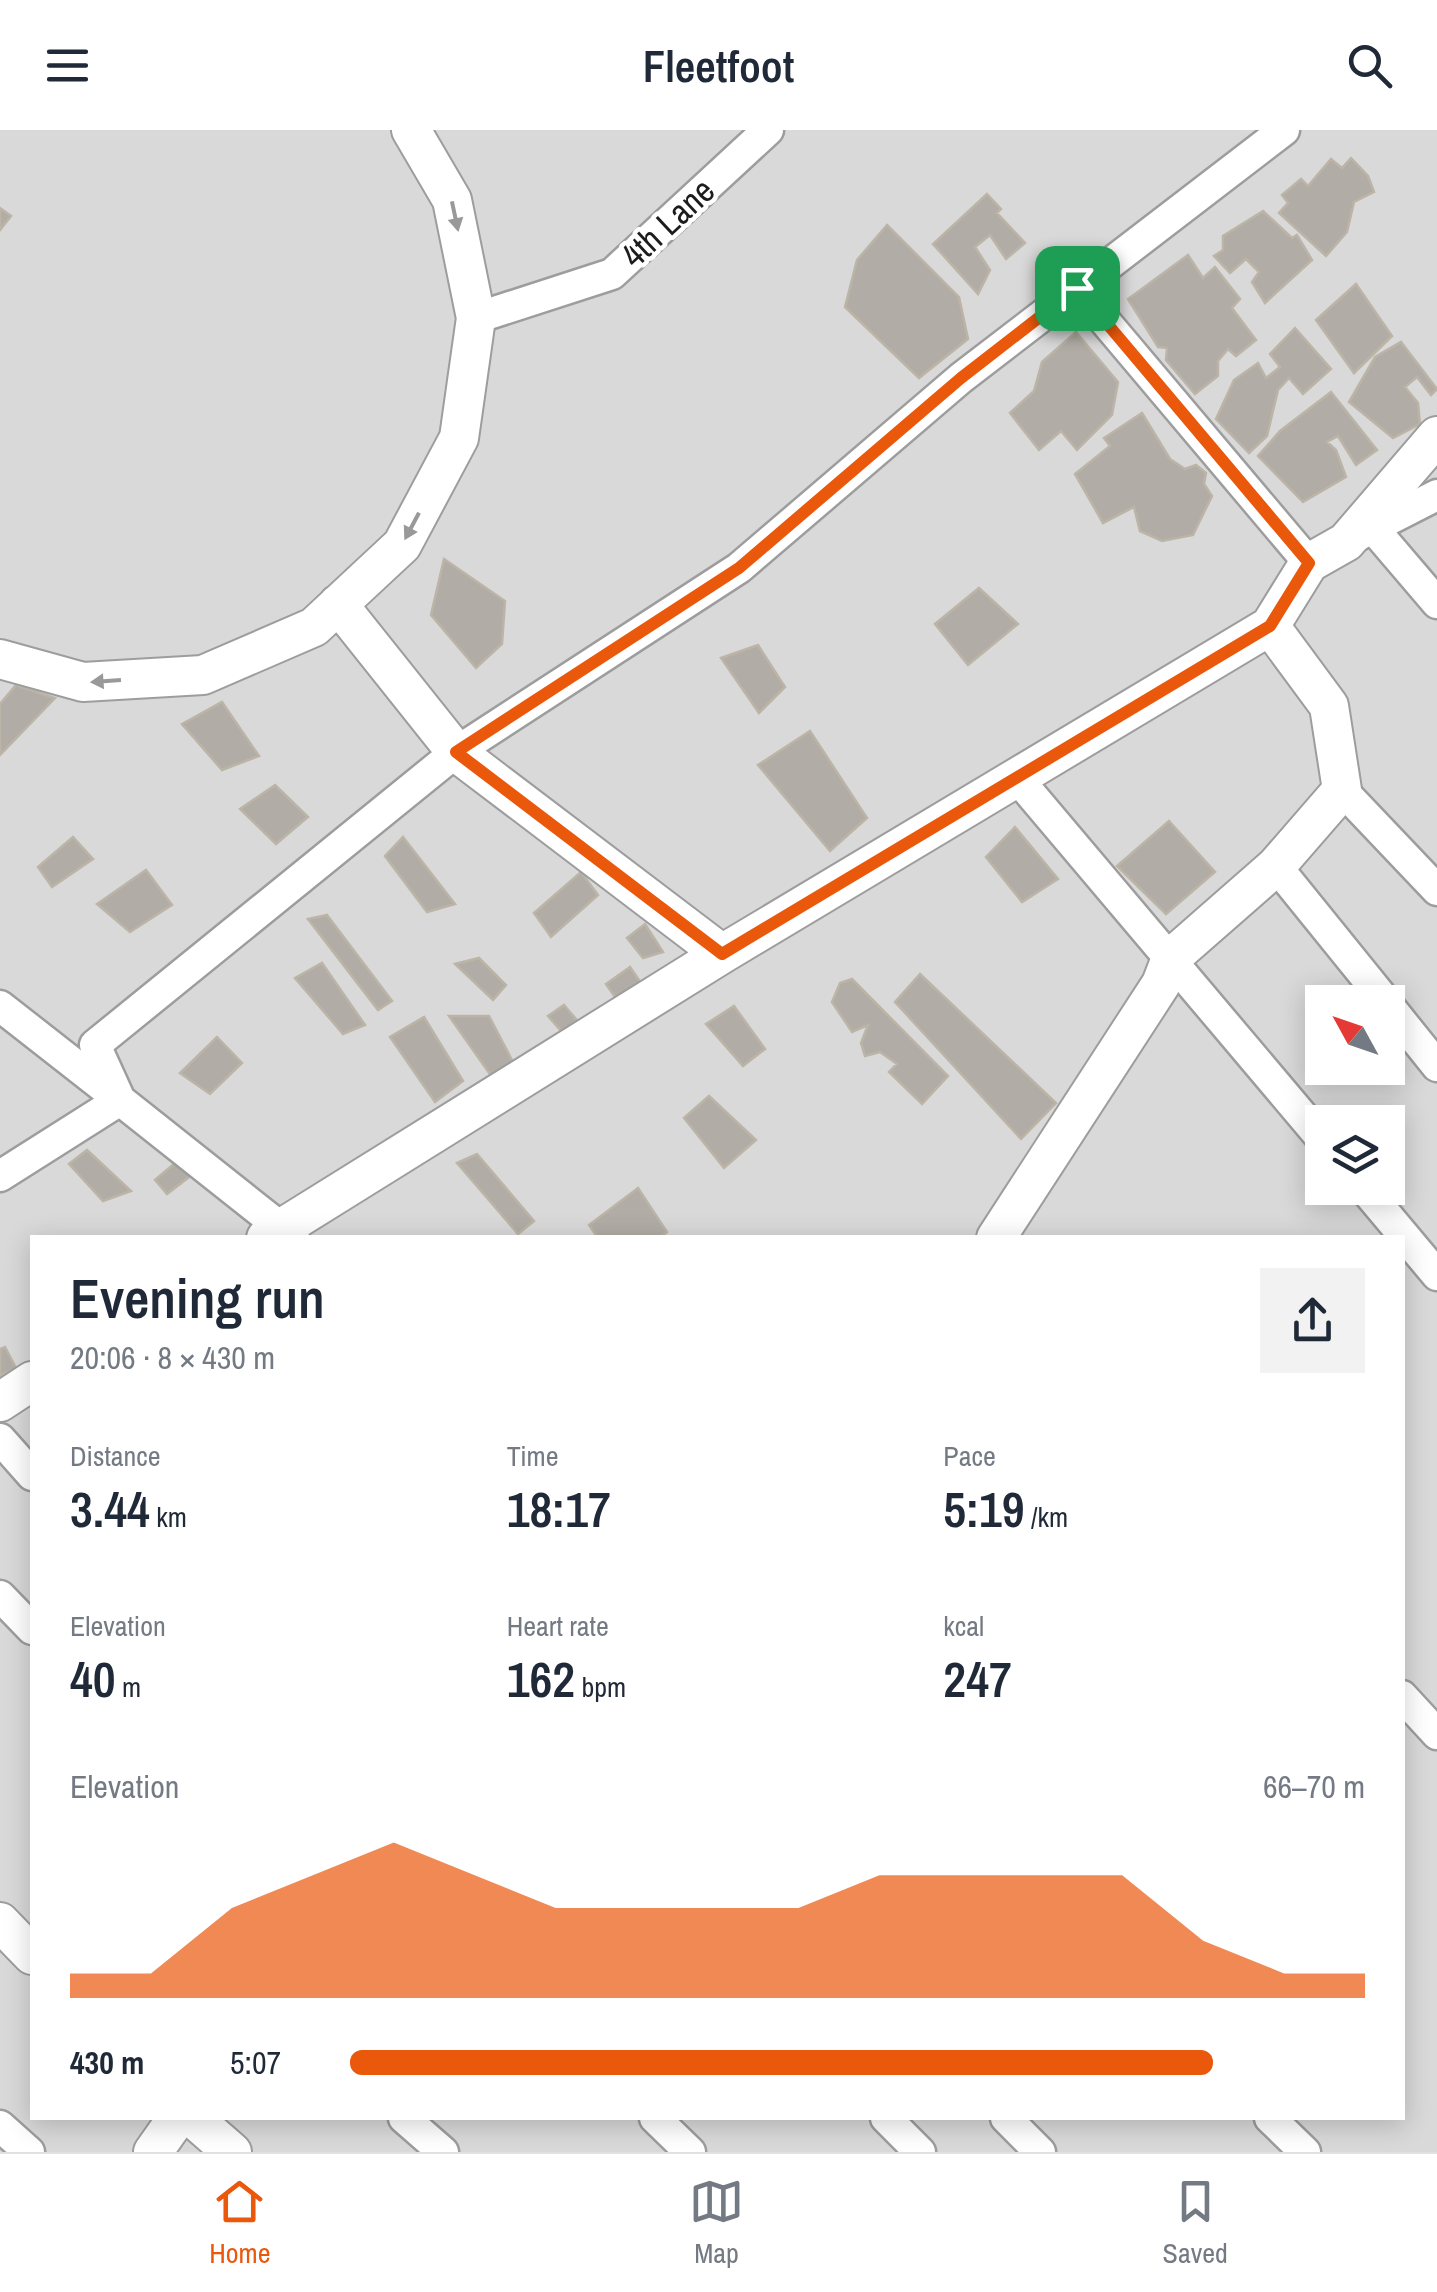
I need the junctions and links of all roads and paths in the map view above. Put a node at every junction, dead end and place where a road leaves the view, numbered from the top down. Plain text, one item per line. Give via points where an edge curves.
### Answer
1 (411, 130) edge
2 (768, 130) edge
3 (1284, 130) edge
4 (1077, 288) junction
5 (476, 318) junction
6 (1437, 436) edge
7 (1437, 495) edge
8 (1360, 535) junction
9 (1309, 563) junction
10 (1437, 603) edge
11 (338, 604) junction
12 (1270, 626) junction
13 (0, 659) edge
14 (456, 752) junction
15 (1018, 779) junction
16 (1342, 790) junction
17 (1276, 866) junction
18 (1437, 890) edge
19 (722, 954) junction
20 (1171, 958) junction
21 (1372, 985) edge
22 (0, 1006) edge
23 (1405, 1026) edge
24 (1437, 1066) edge
25 (120, 1100) junction
26 (1305, 1119) edge
27 (0, 1176) edge
28 (1378, 1205) edge
29 (281, 1234) edge
30 (998, 1235) edge
31 (1404, 1235) edge
32 (1405, 1236) edge
33 (1437, 1274) edge
34 (30, 1382) edge
35 (0, 1402) edge
36 (0, 1438) edge
37 (30, 1473) edge
38 (0, 1596) edge
39 (30, 1628) edge
40 (1405, 1699) edge
41 (1437, 1734) edge
42 (0, 1922) edge
43 (30, 1954) edge
44 (176, 2120) edge
45 (195, 2120) edge
46 (406, 2120) edge
47 (657, 2120) edge
48 (888, 2120) edge
49 (1008, 2120) edge
50 (1272, 2120) edge
51 (0, 2126) edge
52 (29, 2152) edge
53 (153, 2152) edge
54 (232, 2152) edge
55 (443, 2152) edge
56 (690, 2152) edge
57 (920, 2152) edge
58 (1040, 2152) edge
59 (1304, 2152) edge

1 -> 5 street via 452,200
2 - 5 street, 4th Lane via 612,274
3 - 4 street
4 - 9 street
4 - 14 street via 739,568
5 -> 11 street via 459,438 402,545
6 - 8 street
7 - 8 street
8 - 9 street
8 - 10 street
9 - 12 street
11 -> 13 street via 314,627 203,674 83,682
11 - 14 street
12 - 15 street
12 - 16 street via 1329,706
14 - 19 street
14 - 25 street via 95,1045
15 - 19 street
15 - 20 street
16 - 17 street
16 - 18 street
17 - 20 street
17 - 21 street
19 - 29 street
20 - 26 street
20 - 30 street via 1161,984
22 - 25 street
23 - 24 street
25 - 27 street
25 - 29 street
28 - 31 street
32 - 33 street
34 - 35 street
36 - 37 street
38 - 39 street
40 - 41 street
42 - 43 street
44 - 53 street
45 - 54 street
46 - 55 street
47 - 56 street
48 - 57 street
49 - 58 street
50 - 59 street
51 - 52 street

